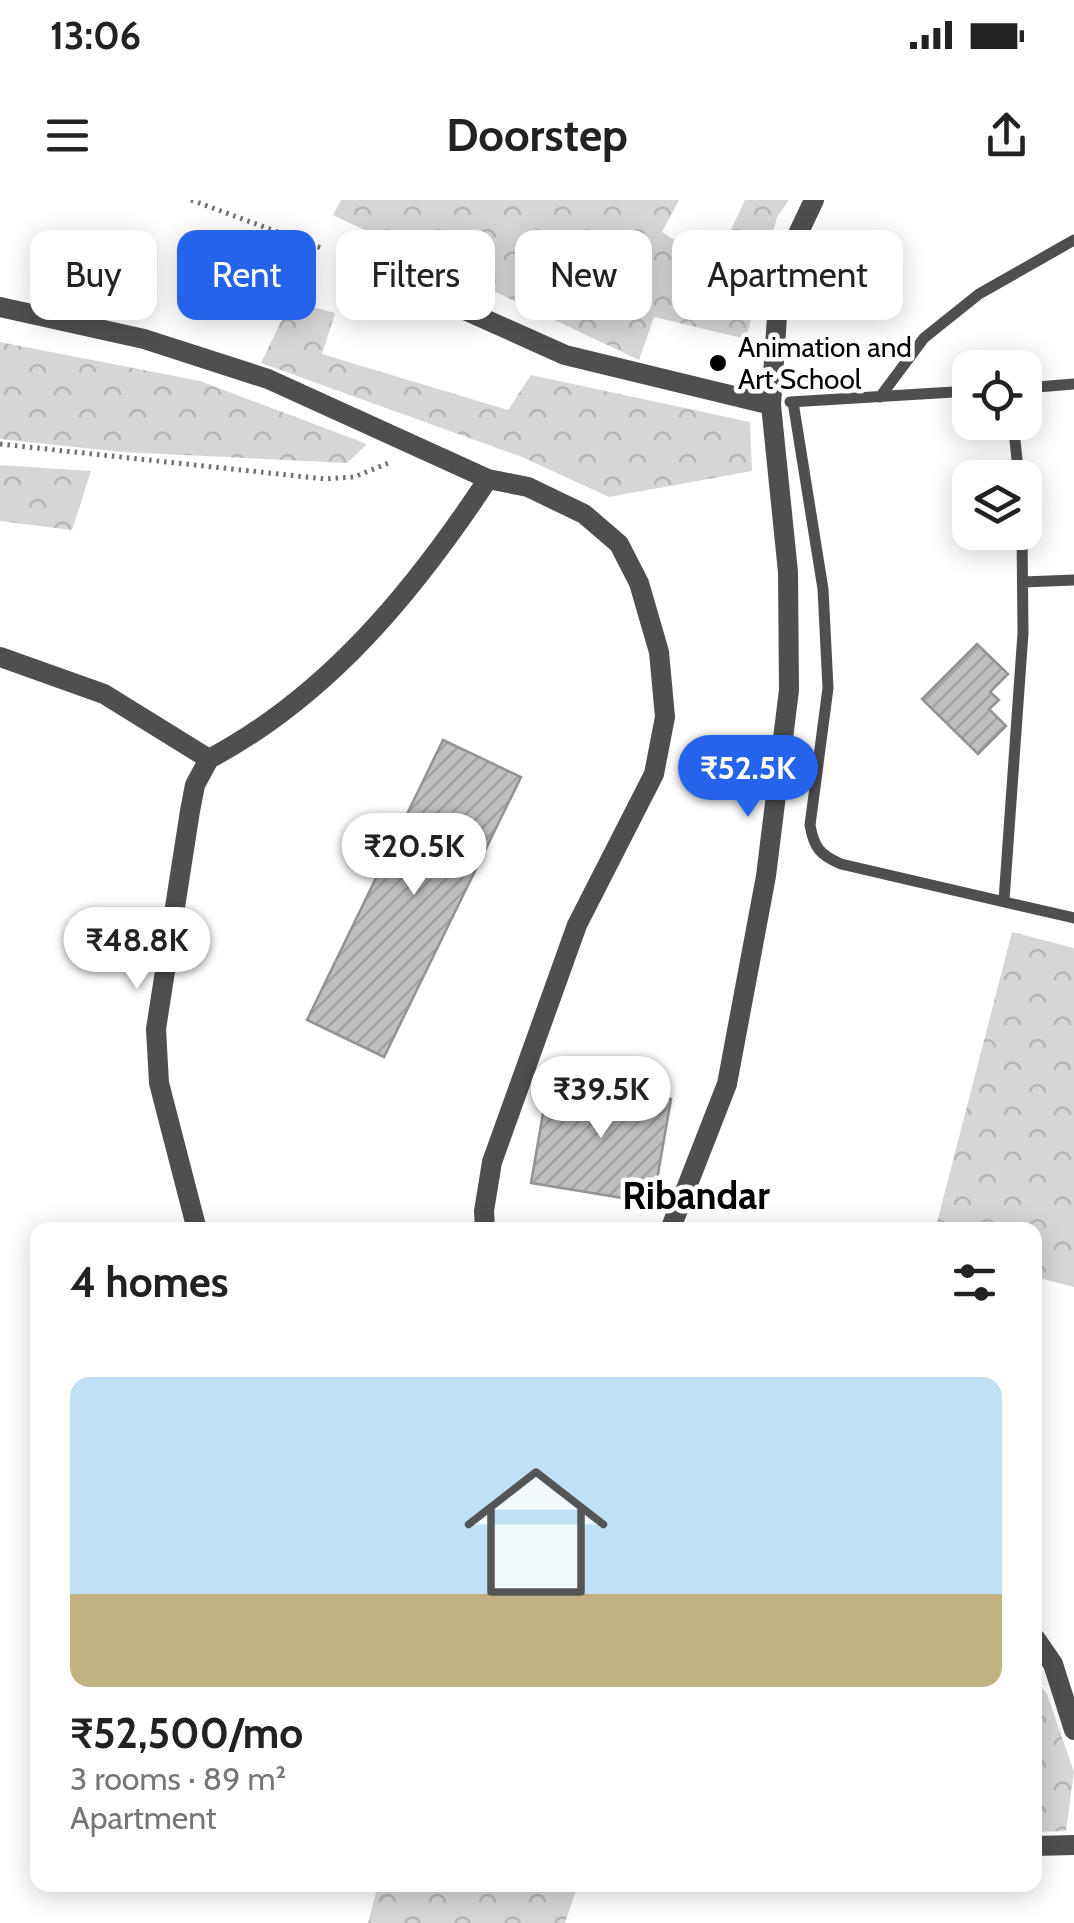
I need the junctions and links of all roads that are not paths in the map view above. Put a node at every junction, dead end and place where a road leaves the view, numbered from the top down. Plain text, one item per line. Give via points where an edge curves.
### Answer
1 (814, 200) edge
2 (1074, 240) edge
3 (0, 308) edge
4 (487, 320) edge
5 (1071, 382) edge
6 (1042, 386) edge
7 (952, 393) edge
8 (880, 398) junction
9 (793, 402) junction
10 (771, 405) junction
11 (488, 479) junction
12 (1022, 550) edge
13 (1074, 580) edge
14 (1023, 582) junction
15 (0, 658) edge
16 (209, 760) junction
17 (1004, 900) junction
18 (1074, 918) edge
19 (196, 1222) edge
20 (485, 1222) edge
21 (673, 1222) edge
22 (1042, 1648) edge
23 (1074, 1730) edge
24 (1074, 1845) edge
25 (1042, 1846) edge

1 - 10 street via 780,272
2 - 8 lane via 978,294 924,338
3 - 11 street via 144,339 268,380
4 - 10 street via 565,355
5 - 6 lane
7 - 8 lane
8 - 9 lane
9 - 10 lane
9 - 17 lane via 823,588 828,688 810,826 814,845 841,864
10 - 21 street via 788,572 789,690 756,943 727,1084
11 - 16 street via 376,627 313,689
11 - 20 street via 528,487 584,514 619,544 639,583 659,652 665,718 654,774 577,925 492,1162
12 - 14 lane
13 - 14 lane
14 - 17 lane
15 - 16 street via 104,694
16 - 19 street via 190,810 156,1029 158,1083
17 - 18 lane
22 - 23 street
24 - 25 street

